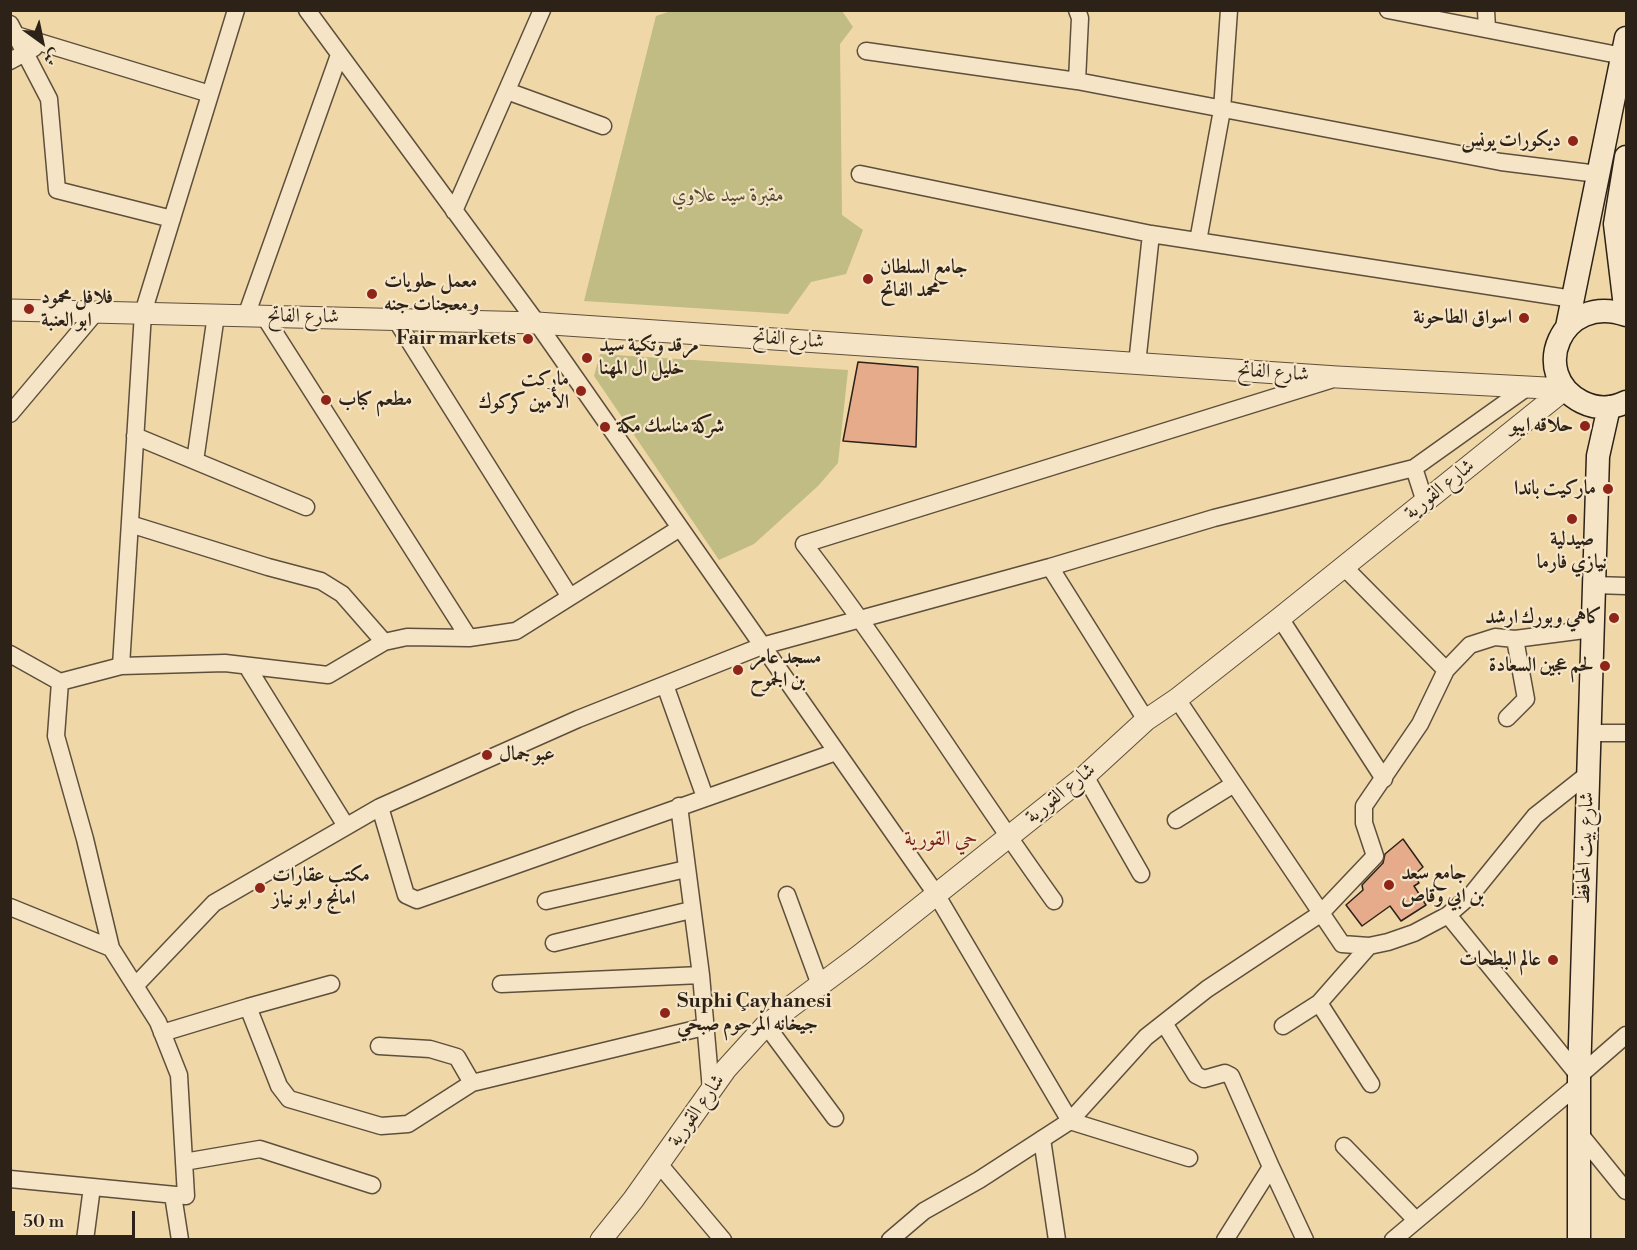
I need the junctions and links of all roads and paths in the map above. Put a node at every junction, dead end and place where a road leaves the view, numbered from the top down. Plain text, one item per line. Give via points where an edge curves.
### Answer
1 (17, 10) edge
2 (236, 10) edge
3 (542, 10) edge
4 (1077, 10) edge
5 (1229, 10) edge
6 (1388, 10) edge
7 (1486, 10) edge
8 (310, 12) edge
9 (10, 17) edge
10 (13, 29) edge
11 (1487, 29) junction
12 (43, 43) junction
13 (1625, 50) edge
14 (866, 51) dead end
15 (339, 54) junction
16 (18, 57) edge
17 (1077, 81) junction
18 (507, 91) junction
19 (210, 94) junction
20 (1222, 110) junction
21 (603, 126) dead end
22 (1626, 157) edge
23 (860, 174) dead end
24 (1598, 174) junction
25 (454, 211) junction
26 (172, 219) junction
27 (1621, 221) edge
28 (1151, 234) junction
29 (1198, 241) junction
30 (1573, 299) junction
31 (10, 310) edge
32 (96, 312) junction
33 (143, 313) junction
34 (216, 315) junction
35 (1626, 315) edge
36 (255, 316) junction
37 (396, 320) junction
38 (537, 323) junction
39 (1567, 327) junction
40 (1137, 363) junction
41 (1337, 377) junction
42 (1529, 386) junction
43 (1565, 389) junction
44 (1608, 405) edge
45 (10, 414) edge
46 (135, 436) junction
47 (195, 461) junction
48 (1414, 468) junction
49 (1425, 502) junction
50 (306, 507) dead end
51 (130, 524) junction
52 (680, 528) junction
53 (1050, 567) junction
54 (1344, 567) junction
55 (1594, 585) junction
56 (1626, 586) edge
57 (570, 597) junction
58 (1280, 618) junction
59 (862, 619) junction
60 (1592, 629) junction
61 (469, 638) junction
62 (1515, 639) junction
63 (384, 642) junction
64 (762, 646) junction
65 (10, 654) edge
66 (121, 666) junction
67 (248, 668) junction
68 (1446, 670) junction
69 (60, 682) junction
70 (665, 685) junction
71 (1177, 699) junction
72 (1507, 718) dead end
73 (1146, 720) junction
74 (1589, 733) junction
75 (1626, 733) edge
76 (836, 752) junction
77 (1588, 774) junction
78 (1085, 776) junction
79 (1384, 779) junction
80 (1233, 784) junction
81 (705, 797) junction
82 (680, 806) junction
83 (380, 807) junction
84 (1176, 820) dead end
85 (346, 826) junction
86 (1008, 837) junction
87 (686, 869) junction
88 (1141, 874) dead end
89 (936, 894) junction
90 (787, 895) dead end
91 (546, 901) dead end
92 (1054, 901) dead end
93 (10, 907) edge
94 (691, 910) junction
95 (1320, 914) junction
96 (1448, 915) junction
97 (554, 943) dead end
98 (1369, 946) junction
99 (111, 948) junction
100 (701, 975) junction
101 (331, 984) dead end
102 (501, 984) dead end
103 (820, 985) junction
104 (135, 986) junction
105 (1319, 1003) junction
106 (248, 1007) junction
107 (1164, 1023) junction
108 (766, 1025) junction
109 (704, 1026) junction
110 (1283, 1026) dead end
111 (162, 1033) junction
112 (1626, 1035) edge
113 (379, 1046) dead end
114 (1579, 1080) junction
115 (472, 1083) junction
116 (1371, 1084) dead end
117 (711, 1090) junction
118 (835, 1118) dead end
119 (1070, 1121) junction
120 (1579, 1133) junction
121 (1042, 1139) junction
122 (1344, 1146) dead end
123 (1189, 1158) dead end
124 (184, 1162) junction
125 (659, 1164) junction
126 (1271, 1167) junction
127 (10, 1179) edge
128 (372, 1185) dead end
129 (92, 1187) junction
130 (1626, 1191) edge
131 (173, 1195) junction
132 (1416, 1220) junction
133 (908, 1234) edge
134 (85, 1239) edge
135 (180, 1239) edge
136 (601, 1239) edge
137 (723, 1239) edge
138 (890, 1239) edge
139 (1056, 1239) edge
140 (1225, 1239) edge
141 (1305, 1239) edge
142 (1393, 1239) edge
143 (1579, 1239) edge

1 - 9 street
2 - 19 street
3 - 18 street
4 - 17 street
5 - 20 street
6 - 11 street
7 - 11 street
8 - 15 street
10 - 12 street
10 - 16 street
11 - 13 street
12 - 16 street
12 - 19 street
13 - 24 main road
14 - 17 street
15 - 25 street
15 - 36 street
16 - 26 street via 49,99 57,190
17 - 20 street
18 - 21 street
18 - 25 street
19 - 26 street
20 - 24 street via 1501,162
20 - 29 street
22 - 27 main road
23 - 28 street
24 - 30 main road
25 - 38 street
26 - 33 street
27 - 35 main road
28 - 29 street
28 - 40 street
29 - 30 street
30 - 39 main road
31 - 32 street, شارع الفاتح
32 - 33 street, شارع الفاتح
32 - 45 street
33 - 34 street, شارع الفاتح
33 - 46 street
34 - 36 street, شارع الفاتح
34 - 47 street
35 - 39 main road via 1601,310 1577,318
36 - 37 street, شارع الفاتح
36 - 61 street
37 - 38 street, شارع الفاتح
37 - 57 street
38 - 40 street, شارع الفاتح
38 - 52 street
39 - 43 main road via 1558,341 1555,357 1557,374
40 - 41 street, شارع الفاتح
41 - 42 street, شارع الفاتح
41 - 59 street via 804,544
42 - 43 street, شارع الفاتح
42 - 48 street
43 - 44 main road via 1576,399
43 - 49 street, شارع القورية
44 - 55 main road, شارع بيت المحافظ via 1598,456
46 - 47 street
46 - 51 street
47 - 50 street
48 - 49 street
48 - 53 street via 1214,518
49 - 54 street, شارع القورية
51 - 63 street via 321,581 342,594
51 - 66 street
52 - 57 street
52 - 64 street
53 - 59 street
53 - 73 street
54 - 58 street, شارع القورية
54 - 68 street
55 - 56 street
55 - 60 main road, شارع بيت المحافظ
57 - 61 street via 516,631
58 - 71 street, شارع القورية
58 - 79 street
59 - 64 street
59 - 86 street
60 - 62 street
60 - 74 main road, شارع بيت المحافظ
61 - 63 street via 407,637
62 - 68 street via 1495,637 1470,645
62 - 72 street via 1526,699
63 - 67 street via 328,675
64 - 70 street
64 - 76 street
65 - 69 street
66 - 67 street via 225,663
66 - 69 street
67 - 85 street
68 - 79 street via 1420,724
69 - 99 street via 56,736
70 - 81 street
70 - 83 street
71 - 73 street, شارع القورية
71 - 80 street
73 - 78 street, شارع القورية
74 - 75 street
74 - 77 main road, شارع بيت المحافظ
76 - 81 street
76 - 89 street
77 - 96 street via 1535,816 1471,895
77 - 114 main road, شارع بيت المحافظ
78 - 86 street, شارع القورية
78 - 88 street
79 - 95 street via 1363,809 1375,856
80 - 84 street
80 - 95 street
81 - 82 street
82 - 83 street via 417,900 406,895
82 - 87 street
83 - 85 street
85 - 104 street via 214,903
86 - 89 street, شارع القورية
86 - 92 street
87 - 91 street
87 - 94 street
89 - 103 street, شارع القورية
89 - 119 street
90 - 103 street
93 - 99 street
94 - 97 street
94 - 100 street
95 - 98 street via 1342,944
95 - 107 street
96 - 98 street via 1414,933
96 - 114 street
98 - 105 street
99 - 104 street
100 - 102 street
100 - 109 street
101 - 106 street
103 - 108 street, شارع القورية
104 - 111 street
105 - 110 street
105 - 116 street
106 - 111 street
106 - 115 street via 279,1086 289,1099 305,1105 381,1126 408,1124
107 - 119 street via 1146,1037
107 - 126 street via 1196,1075 1204,1079 1225,1073 1231,1076
108 - 117 street, شارع القورية
108 - 118 street
109 - 115 street
109 - 117 street
111 - 124 street via 179,1075
112 - 114 street
113 - 115 street via 430,1049 457,1057
114 - 120 main road, شارع بيت المحافظ
114 - 132 street
117 - 125 street, شارع القورية
119 - 121 street
119 - 123 street
120 - 130 street
120 - 143 main road, شارع بيت المحافظ
121 - 133 street via 924,1211
121 - 139 street
122 - 132 street
124 - 128 street via 260,1149
124 - 131 street via 186,1196
125 - 136 street, شارع القورية
125 - 137 street
126 - 140 street
126 - 141 street
127 - 129 street
129 - 131 street
129 - 134 street
131 - 135 street
132 - 142 street
133 - 138 street

